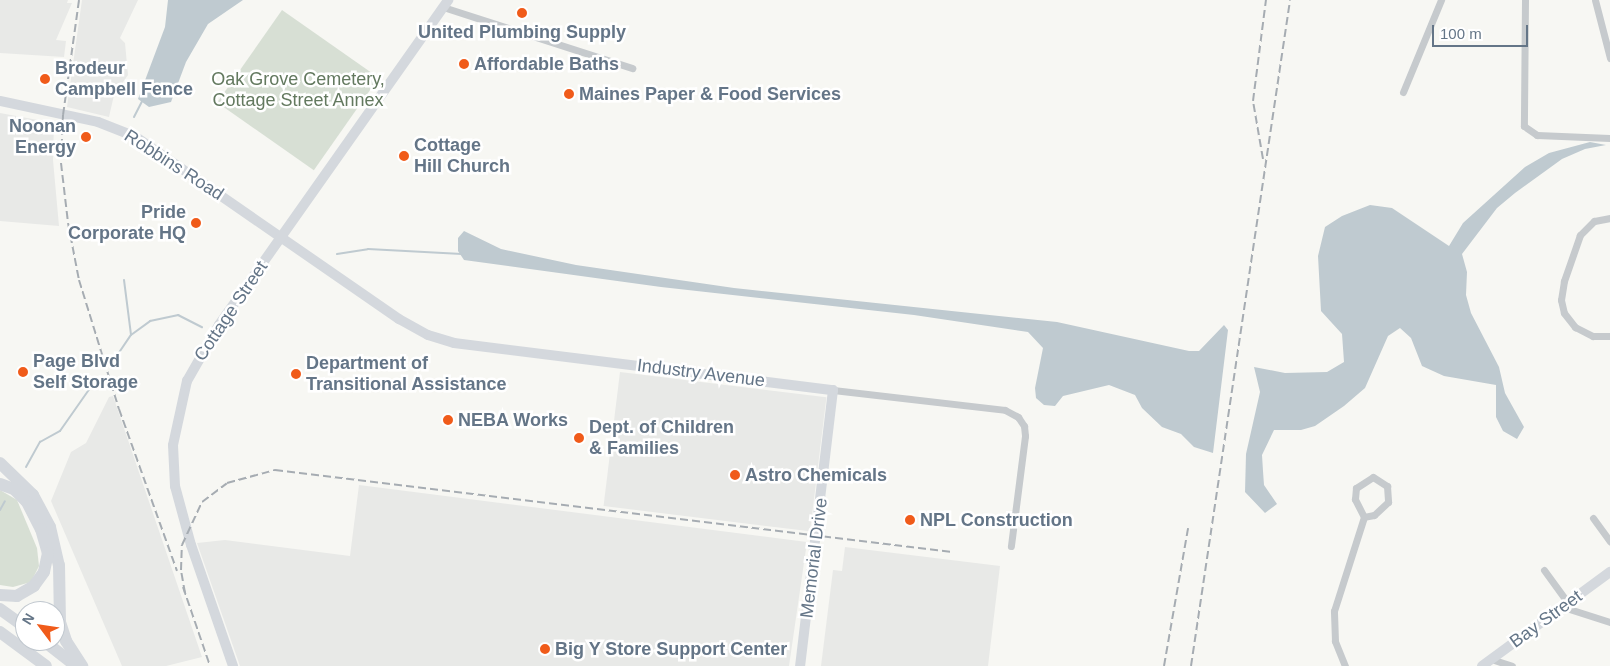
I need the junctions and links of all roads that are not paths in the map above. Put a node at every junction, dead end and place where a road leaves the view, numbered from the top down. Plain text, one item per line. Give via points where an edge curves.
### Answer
1 (1441, 0) edge
2 (1525, 0) edge
3 (1595, 0) edge
4 (446, 4) edge
5 (1610, 58) edge
6 (632, 68) dead end
7 (1402, 92) dead end
8 (0, 101) edge
9 (1610, 138) edge
10 (1610, 218) edge
11 (281, 236) junction
12 (1610, 336) edge
13 (834, 390) junction
14 (0, 463) edge
15 (0, 484) edge
16 (1364, 517) junction
17 (1593, 518) dead end
18 (1610, 541) edge
19 (1011, 546) dead end
20 (1544, 570) dead end
21 (1610, 572) edge
22 (0, 595) edge
23 (1566, 605) junction
24 (0, 609) edge
25 (15, 620) edge
26 (1610, 622) edge
27 (0, 632) edge
28 (57, 651) edge
29 (1491, 659) junction
30 (46, 666) edge
31 (76, 666) edge
32 (82, 666) edge
33 (233, 666) edge
34 (800, 666) edge
35 (1344, 666) edge
36 (1482, 666) edge
37 (1512, 666) edge

1 - 7 street
2 - 9 street via 1522,114 1529,132 1552,137
3 - 5 street
4 - 6 street
4 - 11 street, Cottage Street
8 - 11 street, Robbins Road via 98,122 136,137
10 - 12 street via 1594,221 1580,235 1561,300 1564,313 1575,327 1593,336
11 - 13 street, Industry Avenue via 399,319 419,331 449,342
11 - 33 street, Cottage Street via 196,362 180,403 173,445 178,502
13 - 19 street, Industry Avenue via 1005,410 1018,417 1024,426 1024,436
13 - 34 street, Memorial Drive
14 - 32 highway via 33,495 50,527 59,565 60,622 66,641
15 - 22 highway via 14,490 27,502 38,521 48,553 44,572 34,586 17,596
16 - 16 street via 1355,499 1356,488 1362,482 1378,478 1387,486 1388,502 1374,515
16 - 35 street via 1334,611 1335,641
17 - 18 street
20 - 23 street
21 - 23 street, Bay Street
23 - 26 street
23 - 29 street, Bay Street
24 - 25 highway
27 - 30 highway
28 - 31 highway
29 - 36 street, Bay Street
29 - 37 street

